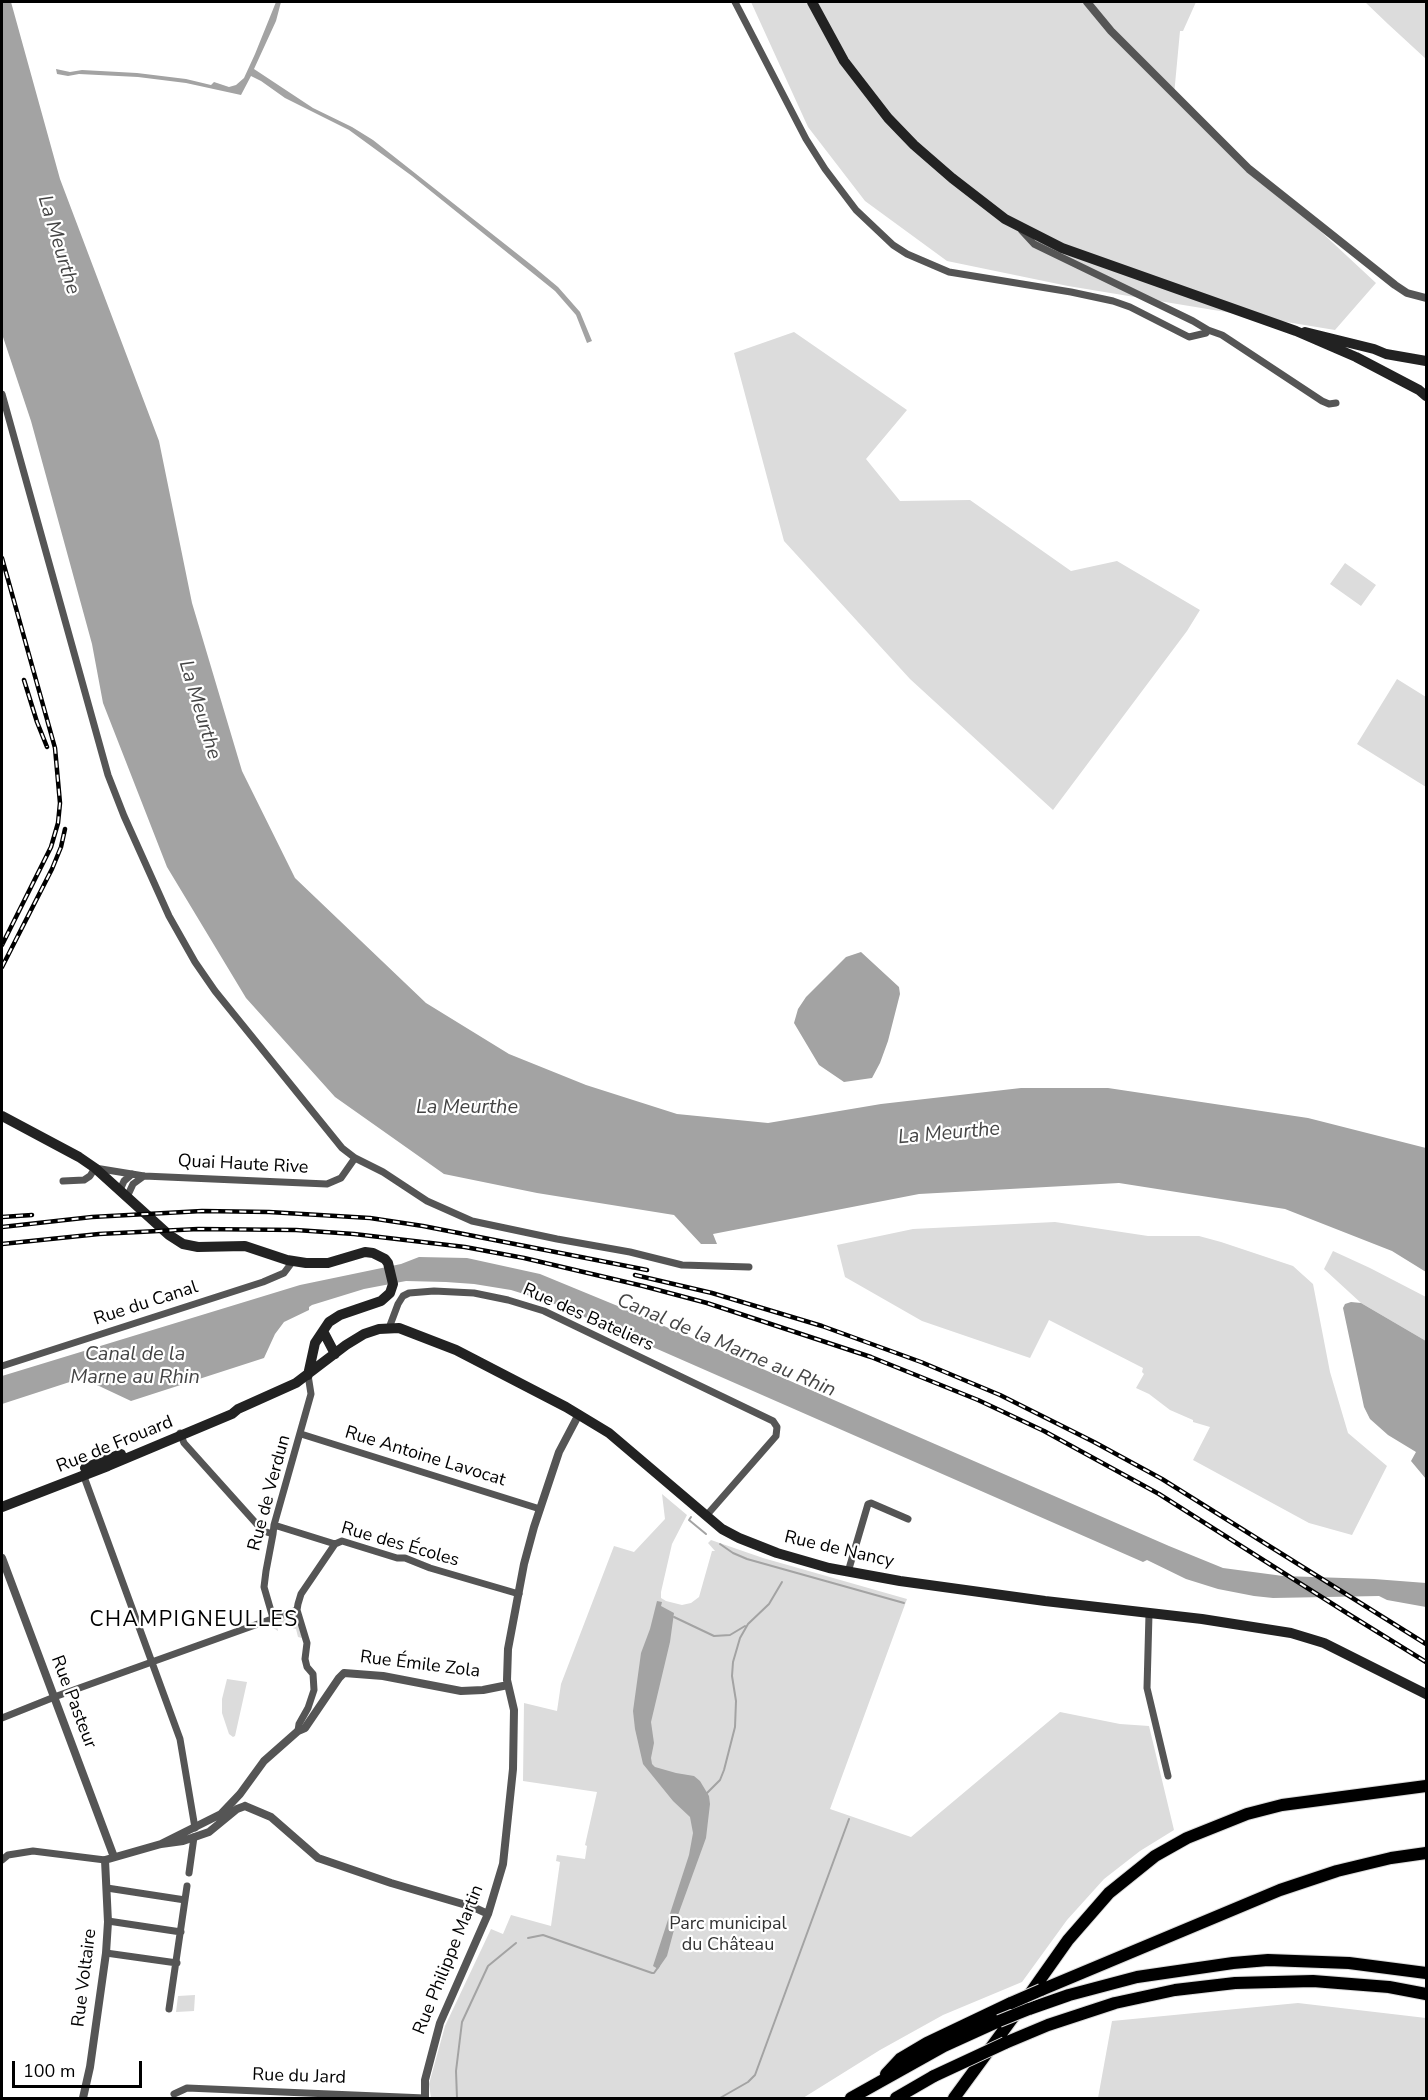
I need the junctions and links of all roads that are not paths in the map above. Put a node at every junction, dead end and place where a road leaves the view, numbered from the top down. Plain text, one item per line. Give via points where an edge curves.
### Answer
1 (735, 2) edge
2 (812, 2) edge
3 (1087, 2) edge
4 (1018, 226) junction
5 (1426, 298) edge
6 (1208, 330) junction
7 (1296, 331) junction
8 (1386, 354) junction
9 (1426, 361) edge
10 (1368, 364) junction
11 (2, 394) edge
12 (1426, 396) edge
13 (1336, 403) dead end
14 (2, 1116) edge
15 (355, 1158) junction
16 (95, 1168) junction
17 (132, 1174) junction
18 (144, 1176) junction
19 (63, 1181) dead end
20 (124, 1193) junction
21 (293, 1261) junction
22 (749, 1268) dead end
23 (389, 1328) junction
24 (323, 1331) junction
25 (335, 1354) junction
26 (2, 1366) edge
27 (308, 1375) junction
28 (579, 1414) junction
29 (180, 1433) junction
30 (301, 1434) junction
31 (83, 1473) junction
32 (2, 1500) edge
33 (2, 1507) edge
34 (540, 1509) junction
35 (706, 1516) junction
36 (908, 1520) dead end
37 (273, 1525) junction
38 (273, 1534) junction
39 (335, 1544) junction
40 (2, 1558) edge
41 (848, 1572) junction
42 (519, 1594) junction
43 (297, 1610) junction
44 (1149, 1614) junction
45 (273, 1618) junction
46 (153, 1662) junction
47 (508, 1685) junction
48 (1426, 1694) edge
49 (53, 1698) junction
50 (2, 1718) edge
51 (298, 1731) junction
52 (1168, 1776) dead end
53 (1426, 1785) edge
54 (240, 1794) junction
55 (245, 1806) junction
56 (195, 1828) junction
57 (194, 1837) junction
58 (161, 1844) junction
59 (1426, 1853) edge
60 (110, 1858) junction
61 (2, 1860) edge
62 (189, 1873) dead end
63 (187, 1886) dead end
64 (107, 1888) junction
65 (185, 1900) junction
66 (488, 1914) junction
67 (108, 1921) junction
68 (181, 1932) junction
69 (106, 1953) junction
70 (177, 1964) junction
71 (1426, 1973) edge
72 (1426, 1994) edge
73 (169, 2009) dead end
74 (879, 2081) junction
75 (174, 2094) dead end
76 (84, 2098) edge
77 (425, 2098) edge
78 (850, 2098) edge
79 (896, 2098) edge
80 (954, 2098) edge

1 - 6 street via 825,169 856,210 893,245 949,272 1113,301 1189,337
2 - 4 main road via 844,61 888,118 959,184
3 - 5 street via 1249,169 1395,285
4 - 6 street via 1034,244
4 - 7 main road via 1062,248
6 - 13 street via 1222,335 1322,401
7 - 8 main road
7 - 10 main road
8 - 9 main road
8 - 10 street
10 - 12 main road
11 - 15 street via 108,775 169,916 215,991 342,1148
14 - 16 main road
15 - 18 street, Quai Haute Rive via 341,1178 327,1184
15 - 22 street via 427,1201 472,1221 682,1265
16 - 17 street, Quai Haute Rive
16 - 19 street via 84,1180
16 - 20 main road
17 - 18 street, Quai Haute Rive
17 - 20 street via 124,1181
18 - 20 street
20 - 21 main road via 183,1244 245,1246
21 - 24 main road via 323,1264 363,1253 377,1254 388,1263 393,1286 388,1296 336,1316
21 - 26 street, Rue du Canal via 284,1273 263,1282
23 - 25 main road via 364,1334
23 - 28 main road, Rue de Nancy via 405,1330 456,1350
23 - 35 street, Rue des Bateliers via 398,1304 409,1293 474,1293 508,1300 544,1311 773,1421 776,1436
24 - 25 main road
24 - 27 main road via 313,1349
25 - 27 main road
27 - 29 main road, Rue de Frouard via 232,1414
27 - 30 street, Rue de Verdun via 311,1394
28 - 34 street, Rue Philippe Martin via 559,1452
28 - 35 main road, Rue de Nancy via 609,1433
29 - 31 main road, Rue de Frouard
29 - 38 street via 184,1443 264,1531
30 - 34 street, Rue Antoine Lavocat
30 - 37 street, Rue de Verdun
31 - 32 main road, Rue de Frouard
31 - 33 main road, Rue de Frouard
31 - 46 street
34 - 42 street, Rue Philippe Martin
35 - 41 main road, Rue de Nancy via 758,1546
36 - 41 street via 868,1504
37 - 38 street, Rue de Verdun
37 - 39 street, Rue des Écoles
38 - 45 street, Rue de Verdun via 264,1587
39 - 42 street, Rue des Écoles via 342,1541 405,1558
39 - 43 street via 301,1594
40 - 49 street, Rue Pasteur
41 - 44 main road, Rue de Nancy
42 - 47 street, Rue Philippe Martin via 507,1658
43 - 45 street
43 - 51 street via 306,1635 305,1659 314,1690
44 - 48 main road, Rue de Nancy via 1301,1636 1342,1651
44 - 52 street via 1147,1688
45 - 46 street
46 - 49 street
46 - 56 street via 180,1739
47 - 51 street, Rue Émile Zola via 461,1690 345,1673 305,1728
47 - 66 street, Rue Philippe Martin via 514,1710 513,1780 503,1864
49 - 50 street
49 - 60 street, Rue Pasteur
51 - 54 street, Rue Émile Zola via 264,1761
53 - 80 highway via 1313,1800 1247,1815 1204,1830 1155,1856 1109,1893 1087,1917
54 - 55 street
54 - 56 street, Rue Émile Zola via 221,1814
55 - 57 street, Rue Émile Zola via 209,1832
55 - 66 street via 271,1817 318,1858
56 - 57 street
56 - 58 street, Rue Émile Zola
57 - 58 street, Rue Émile Zola
57 - 62 street
58 - 60 street, Rue Émile Zola
59 - 74 highway, bridge via 1337,1871 1280,1890 1011,2002 900,2059
60 - 61 street via 33,1851 8,1855
60 - 64 street, Rue Voltaire
63 - 65 street
64 - 65 street
64 - 67 street, Rue Voltaire
65 - 68 street
66 - 77 street, Rue Philippe Martin via 440,2023 424,2080
67 - 68 street
67 - 69 street, Rue Voltaire
68 - 70 street
69 - 70 street
69 - 76 street, Rue Voltaire
70 - 73 street
71 - 74 highway, bridge via 1349,1963 1268,1960 1137,1977 1069,1995 999,2021
72 - 79 highway, bridge via 1313,1981 1235,1983 1175,1990 1116,2002 1048,2025 934,2076
74 - 78 highway
75 - 77 street, Rue du Jard via 187,2088

